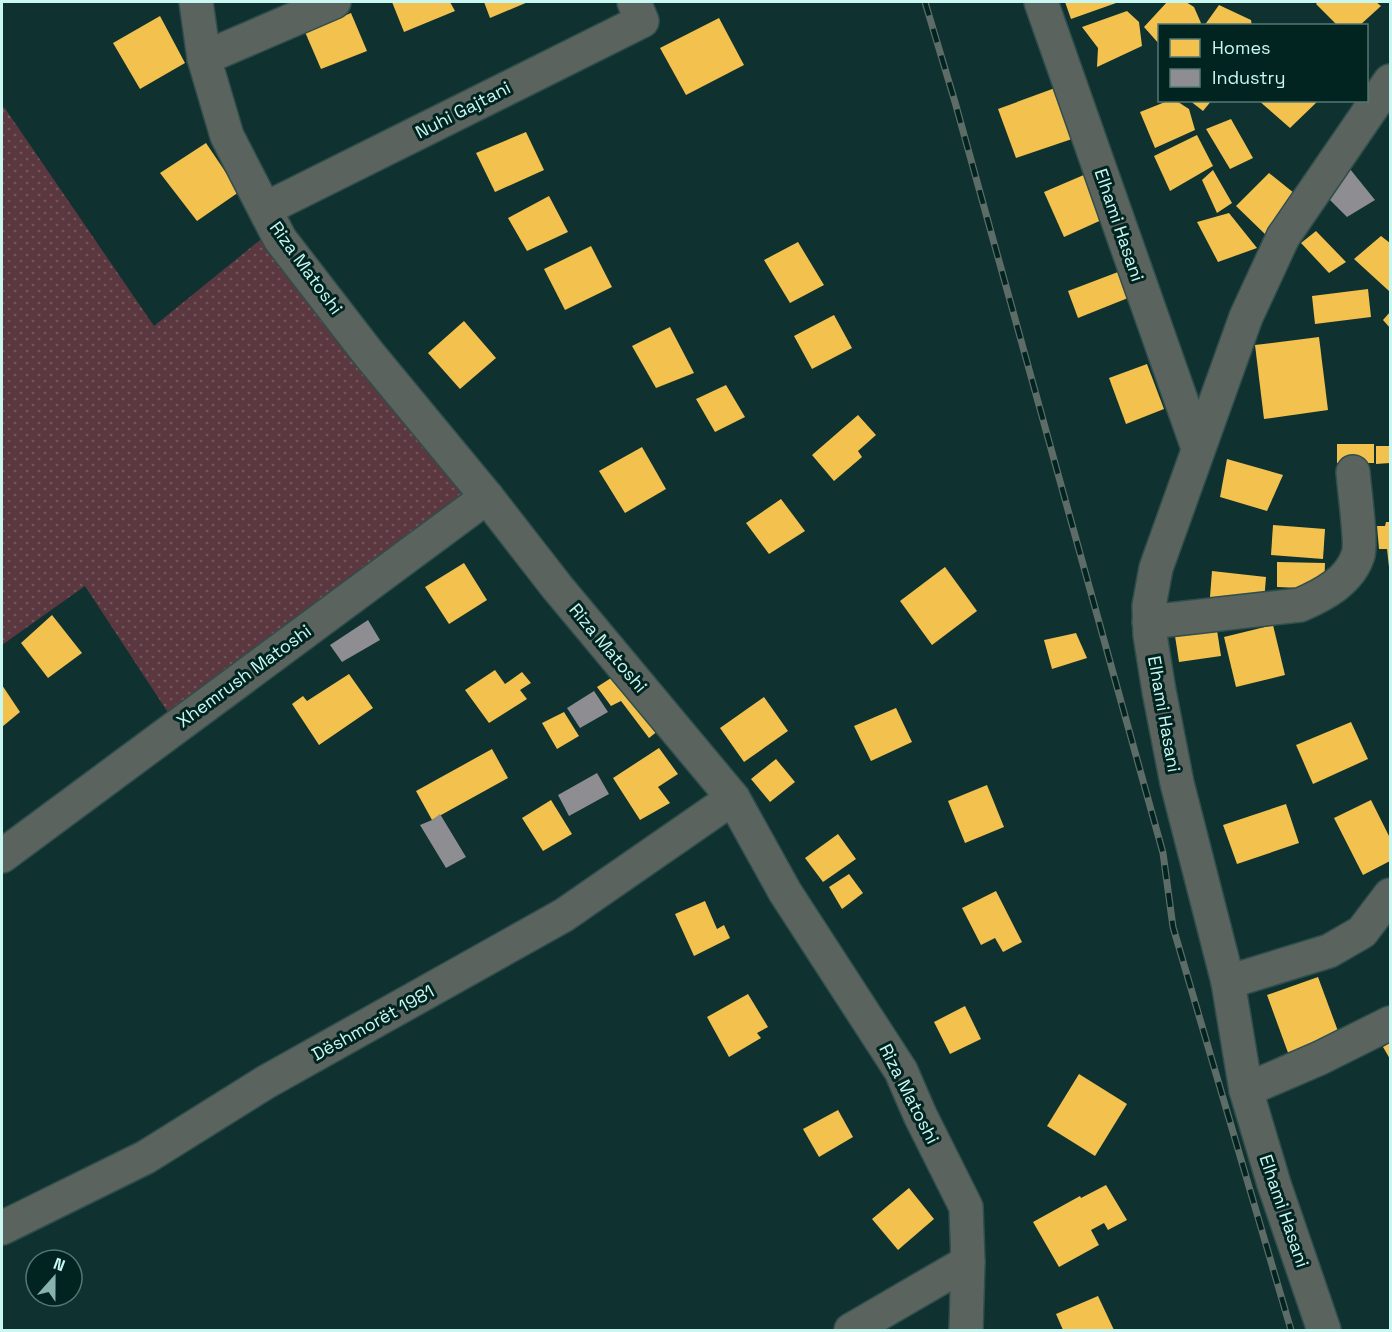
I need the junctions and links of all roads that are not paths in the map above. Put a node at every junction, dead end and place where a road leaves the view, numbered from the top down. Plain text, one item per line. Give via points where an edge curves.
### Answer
1 (196, 2) edge
2 (334, 2) edge
3 (634, 2) edge
4 (1041, 2) edge
5 (204, 58) junction
6 (1390, 81) edge
7 (265, 209) junction
8 (1197, 448) junction
9 (1353, 472) dead end
10 (487, 497) junction
11 (1149, 622) junction
12 (733, 798) junction
13 (2, 856) edge
14 (1390, 895) edge
15 (1228, 982) junction
16 (1390, 1023) edge
17 (1246, 1090) junction
18 (2, 1228) edge
19 (968, 1262) junction
20 (851, 1330) edge
21 (966, 1330) edge
22 (1324, 1330) edge

1 - 5 street, Riza Matoshi
2 - 5 street
3 - 7 street, Nuhi Gajtani via 642,21
4 - 8 street, Elhami Hasani
5 - 7 street, Riza Matoshi via 227,136
6 - 8 street, Elhami Hasani via 1283,237 1246,317
7 - 10 street, Riza Matoshi via 280,239
8 - 11 street, Elhami Hasani via 1155,568
9 - 11 street via 1359,554 1335,586 1300,605
10 - 12 street, Riza Matoshi
10 - 13 street, Xhemrush Matoshi
11 - 15 street, Elhami Hasani via 1177,783
12 - 18 street, Dëshmorët 1981 via 564,915 266,1082 146,1157
12 - 19 street, Riza Matoshi via 785,892 901,1071 966,1207
14 - 15 street via 1362,932 1329,951
15 - 17 street, Elhami Hasani
16 - 17 street
17 - 22 street, Elhami Hasani
19 - 20 street
19 - 21 street, Riza Matoshi

